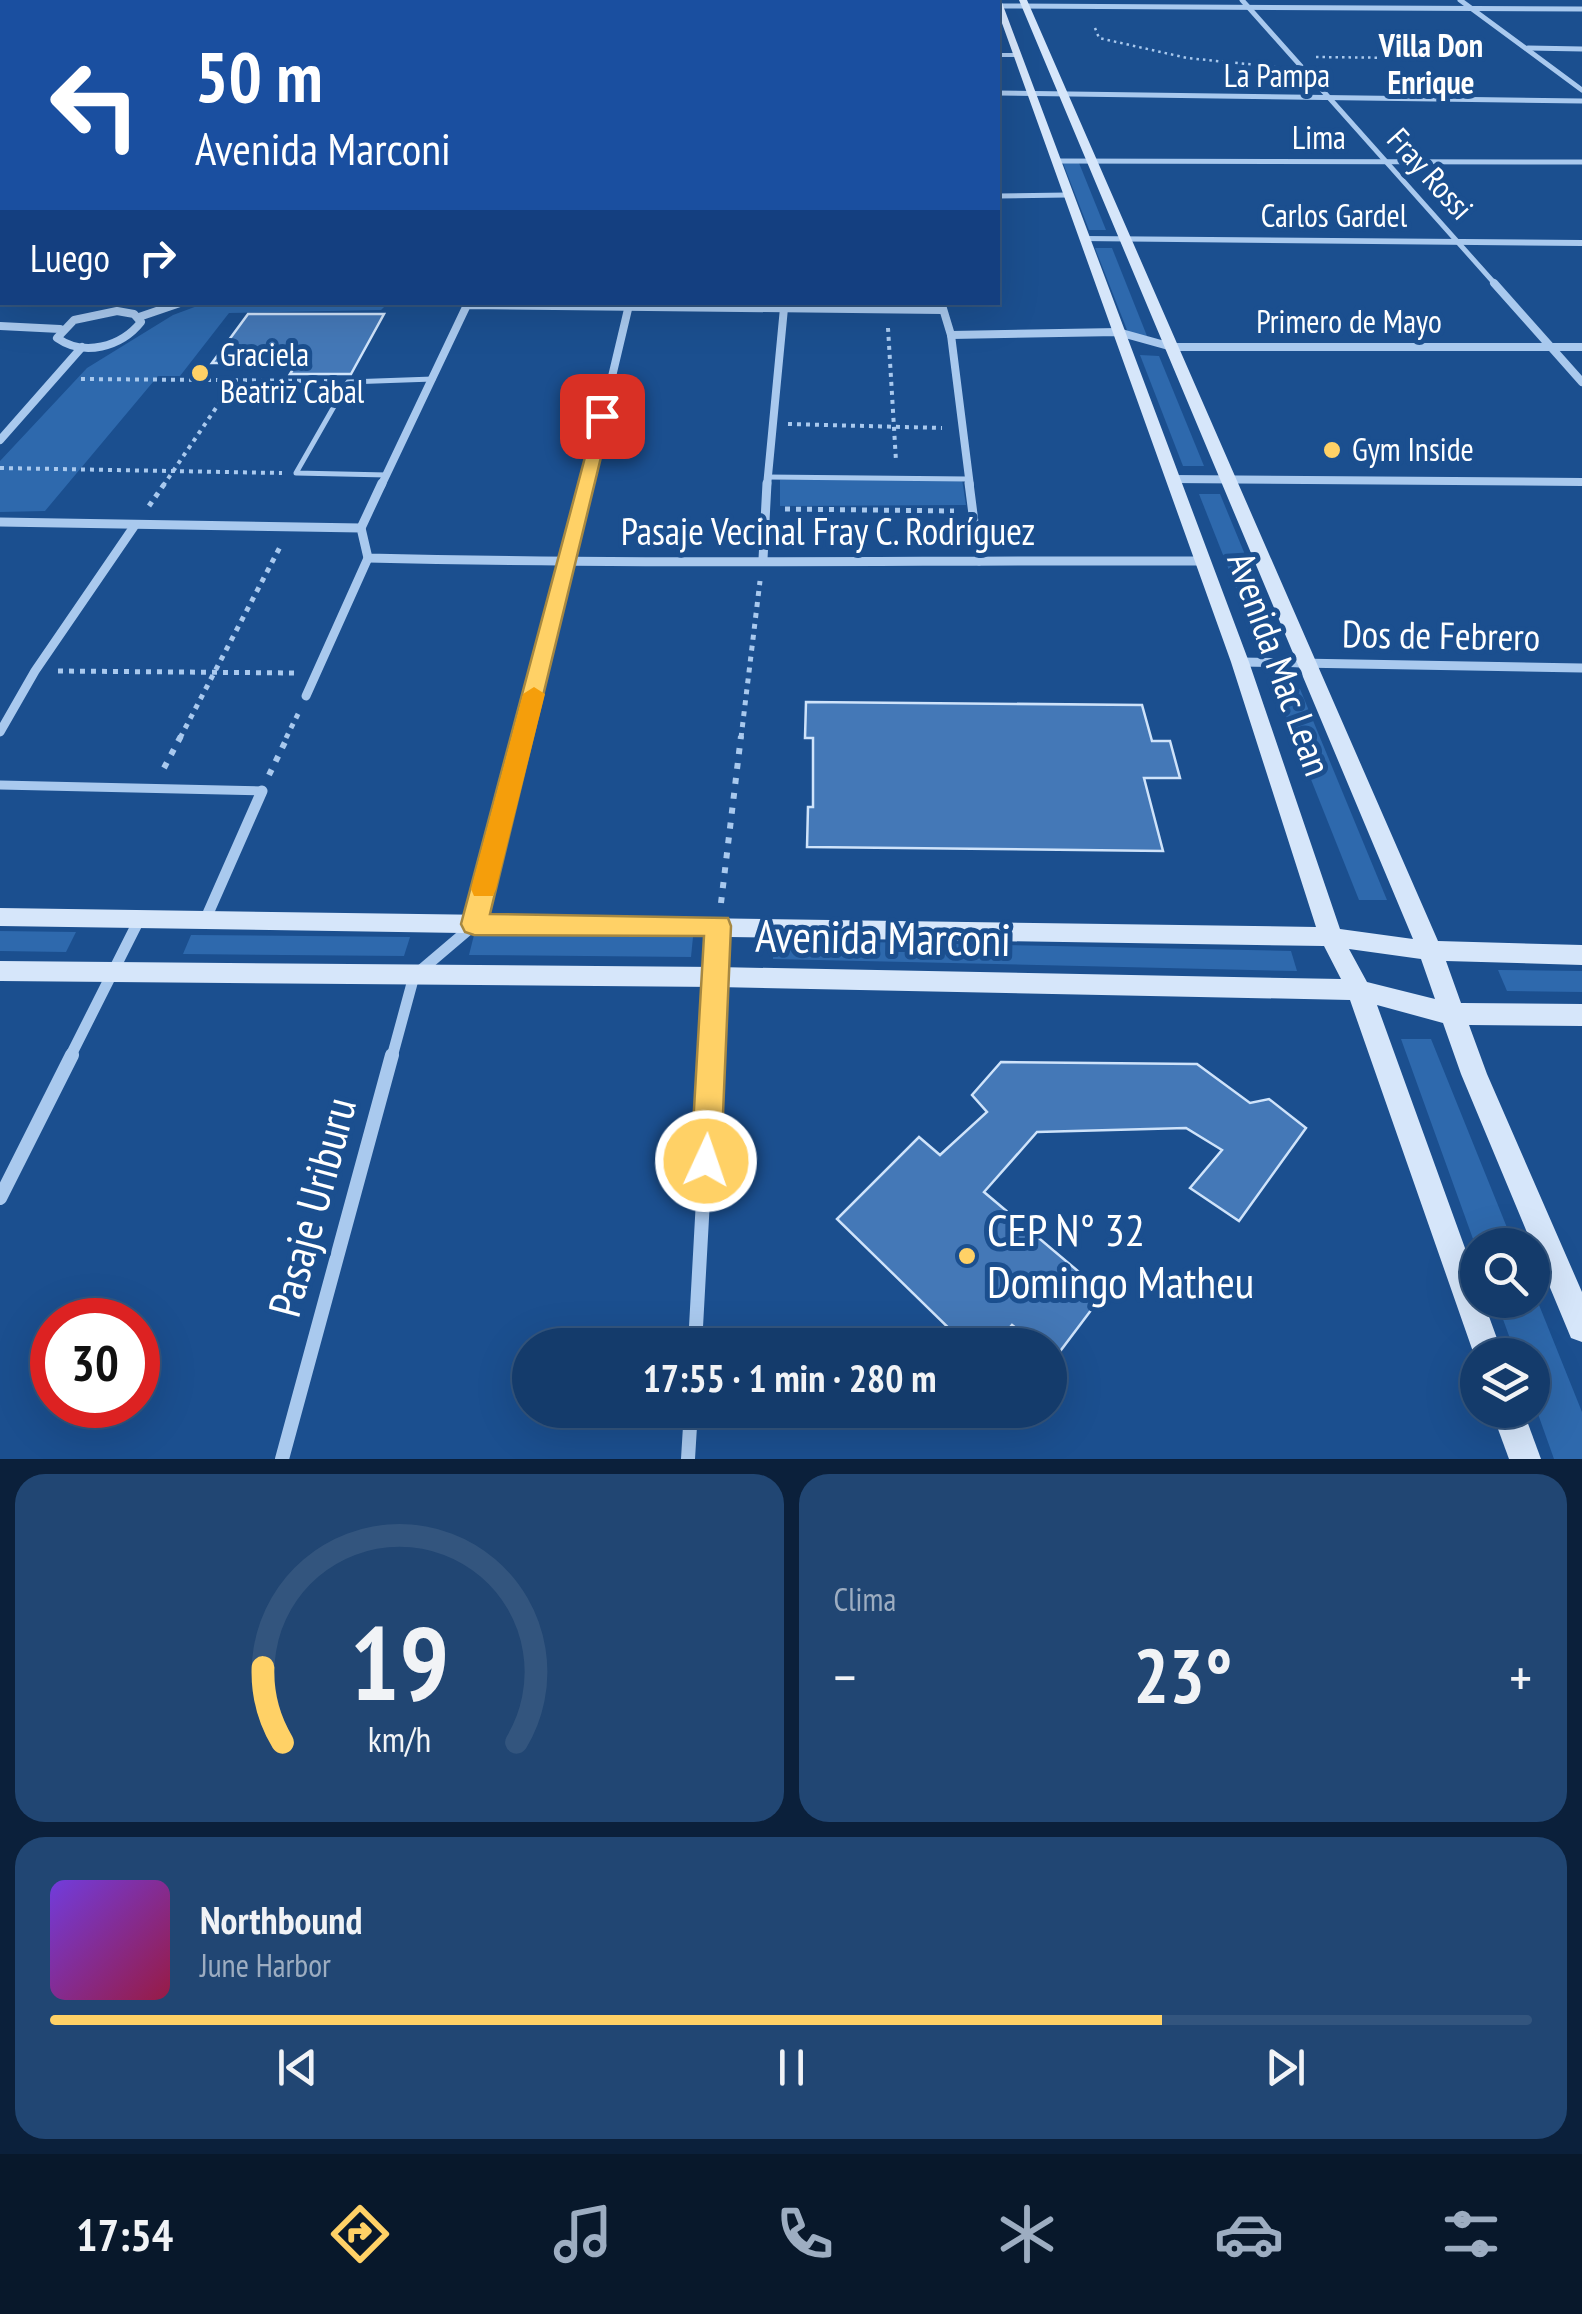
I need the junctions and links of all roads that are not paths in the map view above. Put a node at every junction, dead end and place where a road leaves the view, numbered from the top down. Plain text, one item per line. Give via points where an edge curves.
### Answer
1 (1242, 0) edge
2 (1460, 0) edge
3 (1025, 3) edge
4 (1249, 8) junction
5 (1472, 9) junction
6 (1582, 9) edge
7 (1002, 23) edge
8 (1526, 48) junction
9 (1582, 49) edge
10 (1000, 56) edge
11 (1014, 56) junction
12 (1582, 90) edge
13 (1000, 93) edge
14 (1032, 93) junction
15 (1063, 96) junction
16 (1330, 99) junction
17 (1582, 100) edge
18 (1382, 160) junction
19 (1055, 161) junction
20 (1090, 161) junction
21 (1582, 162) edge
22 (1000, 196) edge
23 (1067, 196) junction
24 (1085, 239) junction
25 (1124, 239) junction
26 (1457, 242) junction
27 (1582, 242) edge
28 (175, 305) edge
29 (628, 305) junction
30 (942, 306) edge
31 (784, 308) junction
32 (139, 318) junction
33 (0, 326) edge
34 (60, 328) junction
35 (1118, 332) junction
36 (952, 336) junction
37 (82, 347) junction
38 (1551, 347) junction
39 (1582, 347) edge
40 (1172, 348) junction
41 (433, 379) junction
42 (1582, 382) edge
43 (0, 440) edge
44 (387, 476) junction
45 (767, 478) junction
46 (968, 479) junction
47 (1171, 479) junction
48 (1227, 480) junction
49 (1582, 482) edge
50 (0, 522) edge
51 (136, 525) junction
52 (361, 528) junction
53 (368, 558) junction
54 (763, 559) junction
55 (979, 561) junction
56 (1200, 561) junction
57 (568, 562) junction
58 (1240, 662) junction
59 (1306, 664) junction
60 (1582, 668) edge
61 (306, 696) road end
62 (0, 732) edge
63 (0, 785) edge
64 (262, 791) joint
65 (0, 917) edge
66 (206, 918) junction
67 (140, 919) junction
68 (474, 924) junction
69 (718, 926) junction
70 (1331, 937) junction
71 (1430, 951) junction
72 (1582, 955) edge
73 (0, 971) edge
74 (110, 974) junction
75 (414, 976) junction
76 (717, 976) junction
77 (1359, 990) junction
78 (1450, 1014) junction
79 (1582, 1015) edge
80 (0, 1198) edge
81 (1582, 1327) edge
82 (696, 1328) edge
83 (1482, 1338) edge
84 (690, 1428) edge
85 (1514, 1428) edge
86 (282, 1459) edge
87 (688, 1459) edge
88 (1525, 1459) edge

1 - 4 street, Fray Rossi
2 - 5 street
3 - 4 street
3 - 15 main road, Avenida Mac Lean
4 - 5 street
4 - 16 street, Fray Rossi
5 - 6 street
5 - 8 street
7 - 11 main road, Avenida Mac Lean
8 - 9 street
8 - 12 street
10 - 11 lane
11 - 14 main road, Avenida Mac Lean
13 - 14 street, La Pampa
14 - 15 street, La Pampa
14 - 19 main road, Avenida Mac Lean
15 - 16 street, La Pampa
15 - 20 main road, Avenida Mac Lean
16 - 17 street, La Pampa
16 - 18 street, Fray Rossi
18 - 20 street, Lima
18 - 21 street, Lima
18 - 26 street, Fray Rossi
19 - 20 street, Lima
19 - 23 main road, Avenida Mac Lean
20 - 25 main road, Avenida Mac Lean
22 - 23 street
23 - 24 main road, Avenida Mac Lean
24 - 25 street, Carlos Gardel
24 - 35 main road, Avenida Mac Lean
25 - 26 street, Carlos Gardel
25 - 40 main road, Avenida Mac Lean
26 - 27 street, Carlos Gardel
26 - 38 street, Fray Rossi
28 - 32 street
29 - 31 street
29 - 41 street via 467,305
29 - 57 street
30 - 31 street
30 - 36 street
31 - 45 street
32 - 34 street via 96,313
32 - 37 street via 140,327 128,337
33 - 34 street
34 - 37 street via 59,342
35 - 36 street, Primero de Mayo
35 - 40 street, Primero de Mayo
35 - 47 main road, Avenida Mac Lean
36 - 46 street
37 - 43 street
38 - 39 street, Primero de Mayo
38 - 40 street, Primero de Mayo
38 - 42 street, Fray Rossi
40 - 48 main road, Avenida Mac Lean
41 - 44 street
41 - 44 lane via 348,382 296,473
44 - 52 street
45 - 46 lane
45 - 54 street
46 - 55 street
47 - 48 street
47 - 56 main road, Avenida Mac Lean
48 - 49 street
48 - 59 main road, Avenida Mac Lean
50 - 51 street
51 - 52 street
51 - 62 street
52 - 53 street
53 - 57 street, Pasaje Vecinal Fray C. Rodríguez
53 - 61 street
54 - 55 street, Pasaje Vecinal Fray C. Rodríguez
54 - 57 street, Pasaje Vecinal Fray C. Rodríguez
55 - 56 street, Pasaje Vecinal Fray C. Rodríguez
56 - 58 main road, Avenida Mac Lean
57 - 68 street
58 - 59 street, Dos de Febrero
58 - 70 main road, Avenida Mac Lean
59 - 60 street, Dos de Febrero
59 - 71 main road, Avenida Mac Lean
63 - 64 lane
64 - 66 street
65 - 67 main road, Avenida Marconi
66 - 67 main road, Avenida Marconi
66 - 68 main road, Avenida Marconi
67 - 74 street
68 - 69 main road, Avenida Marconi
68 - 75 street
69 - 70 main road, Avenida Marconi
69 - 76 street
70 - 71 main road, Avenida Marconi
70 - 77 main road, Avenida Mac Lean
71 - 72 main road, Avenida Marconi
71 - 78 main road, Avenida Mac Lean
73 - 74 main road, Avenida Marconi
74 - 75 main road, Avenida Marconi
74 - 80 street
75 - 76 main road, Avenida Marconi
75 - 86 street, Pasaje Uriburu
76 - 77 main road, Avenida Marconi
76 - 82 street
77 - 78 main road, Avenida Marconi
77 - 83 main road, Avenida Mac Lean
78 - 79 main road, Avenida Marconi
78 - 81 main road, Avenida Mac Lean
84 - 87 street
85 - 88 main road

